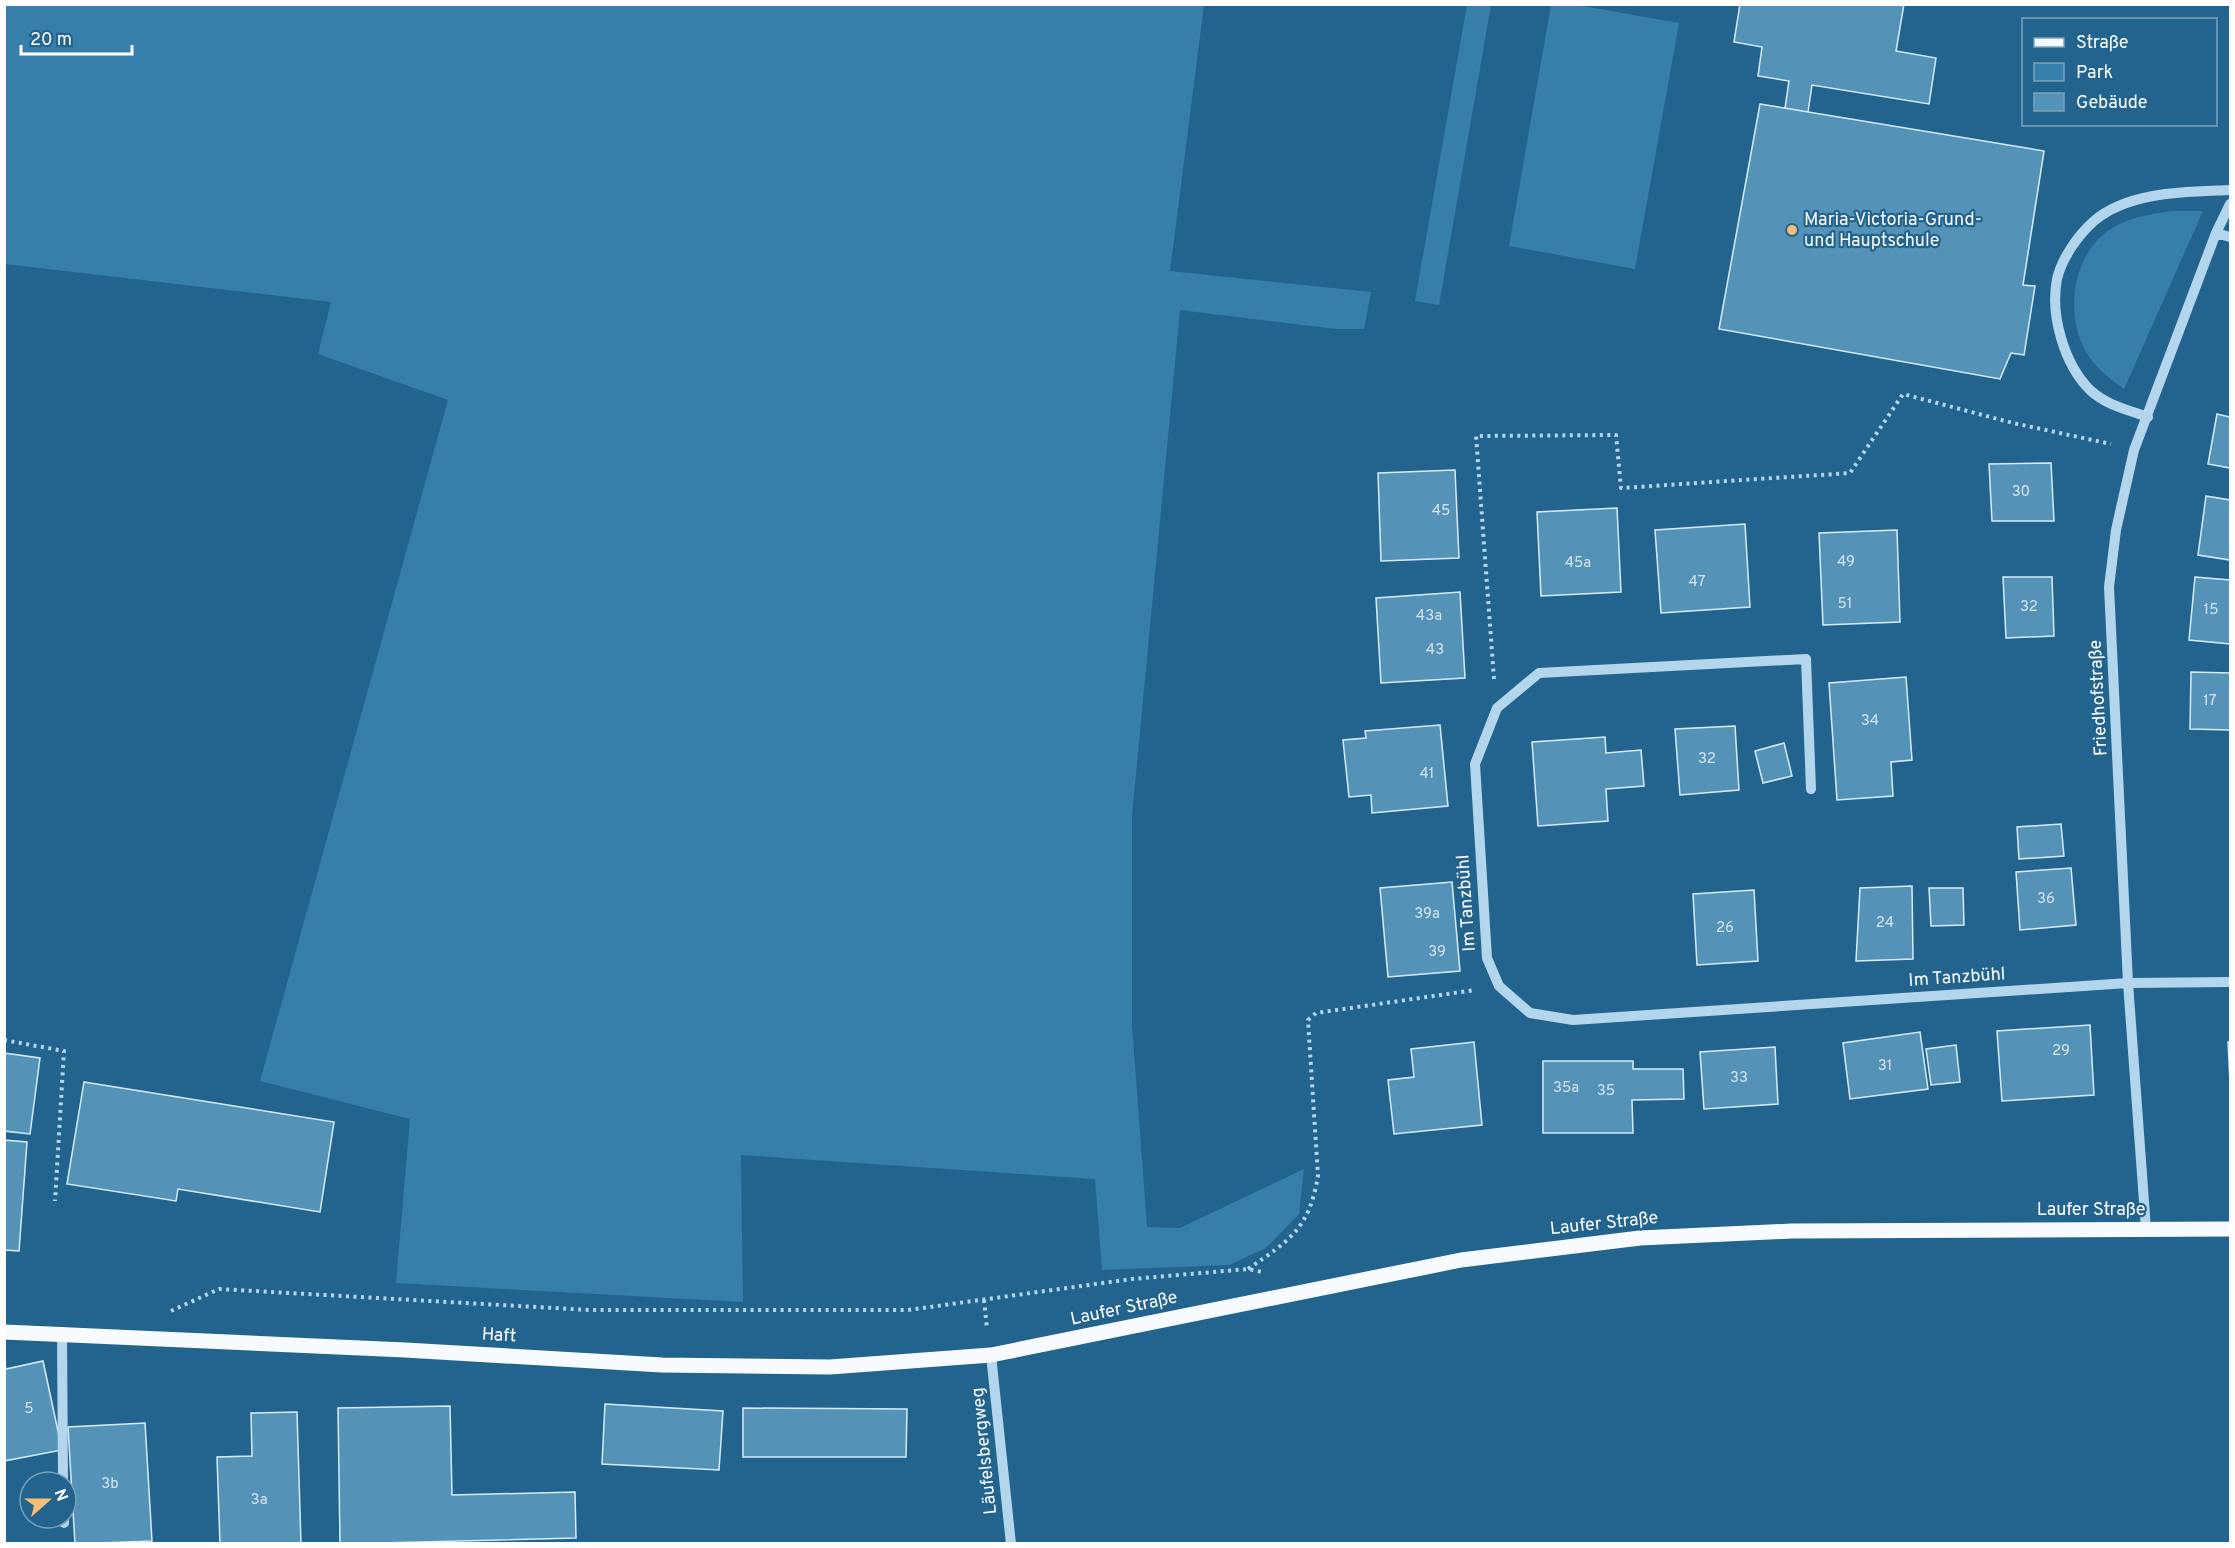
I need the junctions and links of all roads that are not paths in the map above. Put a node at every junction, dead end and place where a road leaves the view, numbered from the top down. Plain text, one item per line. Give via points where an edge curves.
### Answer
1 (2230, 190) edge
2 (2230, 204) edge
3 (2216, 233) junction
4 (2230, 237) edge
5 (2148, 417) junction
6 (1811, 789) dead end
7 (2230, 982) edge
8 (2128, 983) junction
9 (2146, 1229) junction
10 (2230, 1229) edge
11 (4, 1332) edge
12 (62, 1332) junction
13 (991, 1355) junction
14 (63, 1470) edge
15 (1011, 1544) edge

1 - 5 street via 2155,196 2125,204 2095,221 2072,245 2057,279 2057,320 2069,361 2090,390 2112,405
2 - 3 street, Friedhofstraße
3 - 4 street
3 - 5 street, Friedhofstraße
5 - 8 street, Friedhofstraße via 2134,450 2116,530 2109,587
6 - 8 street, Im Tanzbühl via 1806,659 1539,673 1497,708 1475,764 1487,958 1499,986 1530,1013 1573,1020
7 - 8 street, Im Tanzbühl
8 - 9 street, Friedhofstraße
9 - 10 main road, Laufer Straße
9 - 13 main road, Laufer Straße via 1792,1231 1640,1238 1461,1260
11 - 12 main road, Haft
12 - 13 main road, Haft via 662,1365 830,1367
12 - 14 street
13 - 15 street, Läufelsbergweg

